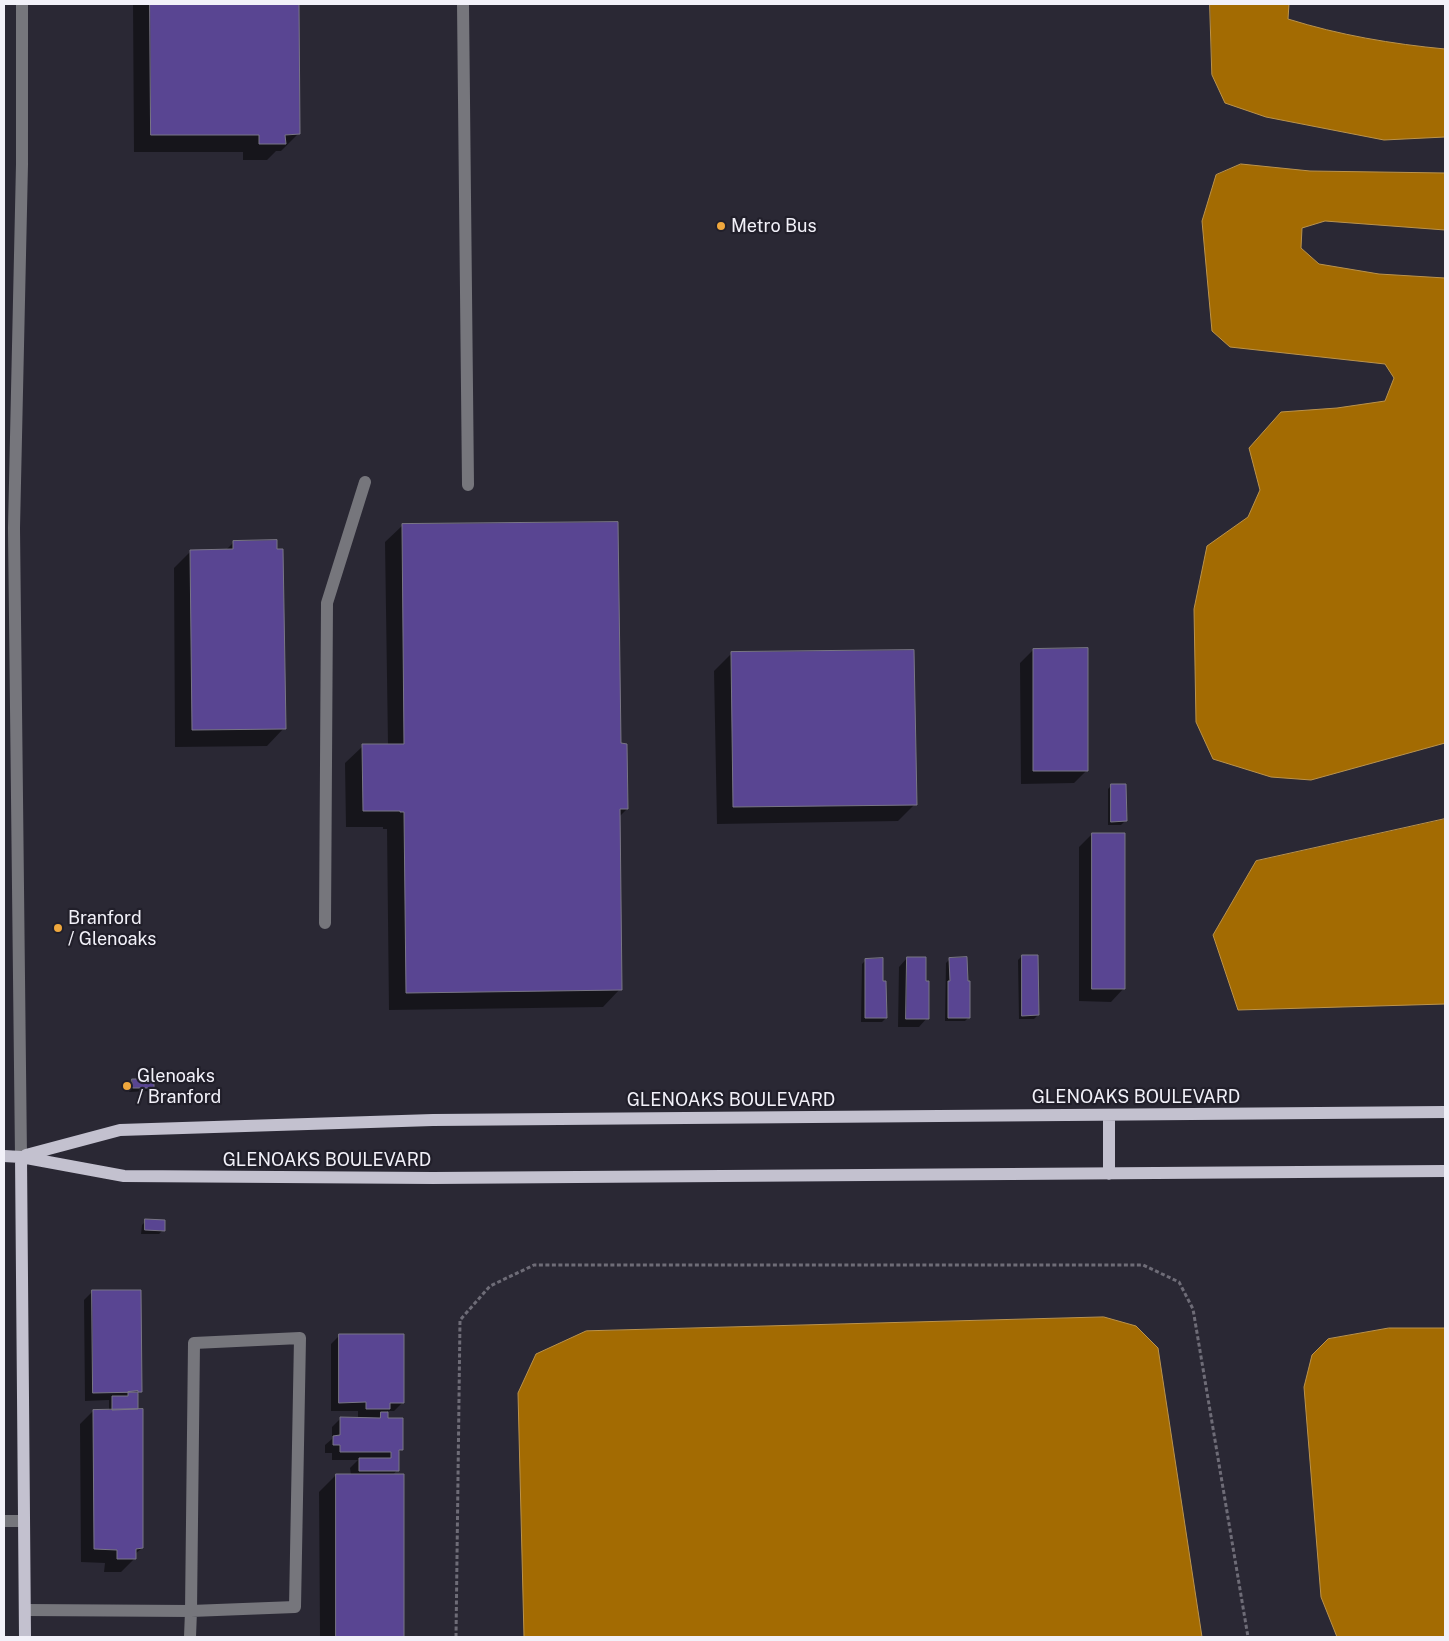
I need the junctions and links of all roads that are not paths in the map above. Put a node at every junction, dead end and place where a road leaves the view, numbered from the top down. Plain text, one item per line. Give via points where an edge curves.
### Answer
1 (22, 4) edge
2 (464, 4) edge
3 (365, 482) dead end
4 (468, 486) dead end
5 (325, 922) dead end
6 (1445, 1112) edge
7 (1109, 1115) junction
8 (4, 1156) edge
9 (21, 1157) junction
10 (1445, 1172) edge
11 (1109, 1174) junction
12 (4, 1521) edge
13 (24, 1521) junction
14 (26, 1610) junction
15 (191, 1611) junction
16 (25, 1637) edge
17 (190, 1637) edge

1 - 9 street via 22,174 14,528
2 - 4 street
3 - 5 street via 327,603
6 - 7 main road, GLENOAKS BOULEVARD
7 - 9 main road, GLENOAKS BOULEVARD via 433,1120 120,1130
7 - 11 main road
8 - 9 main road, GLENOAKS BOULEVARD
9 - 11 main road, GLENOAKS BOULEVARD via 124,1176 433,1178
9 - 13 main road
10 - 11 main road, GLENOAKS BOULEVARD
12 - 13 street
13 - 14 main road
14 - 15 street
14 - 16 main road
15 - 15 street via 194,1342 300,1338 294,1607
15 - 17 street

